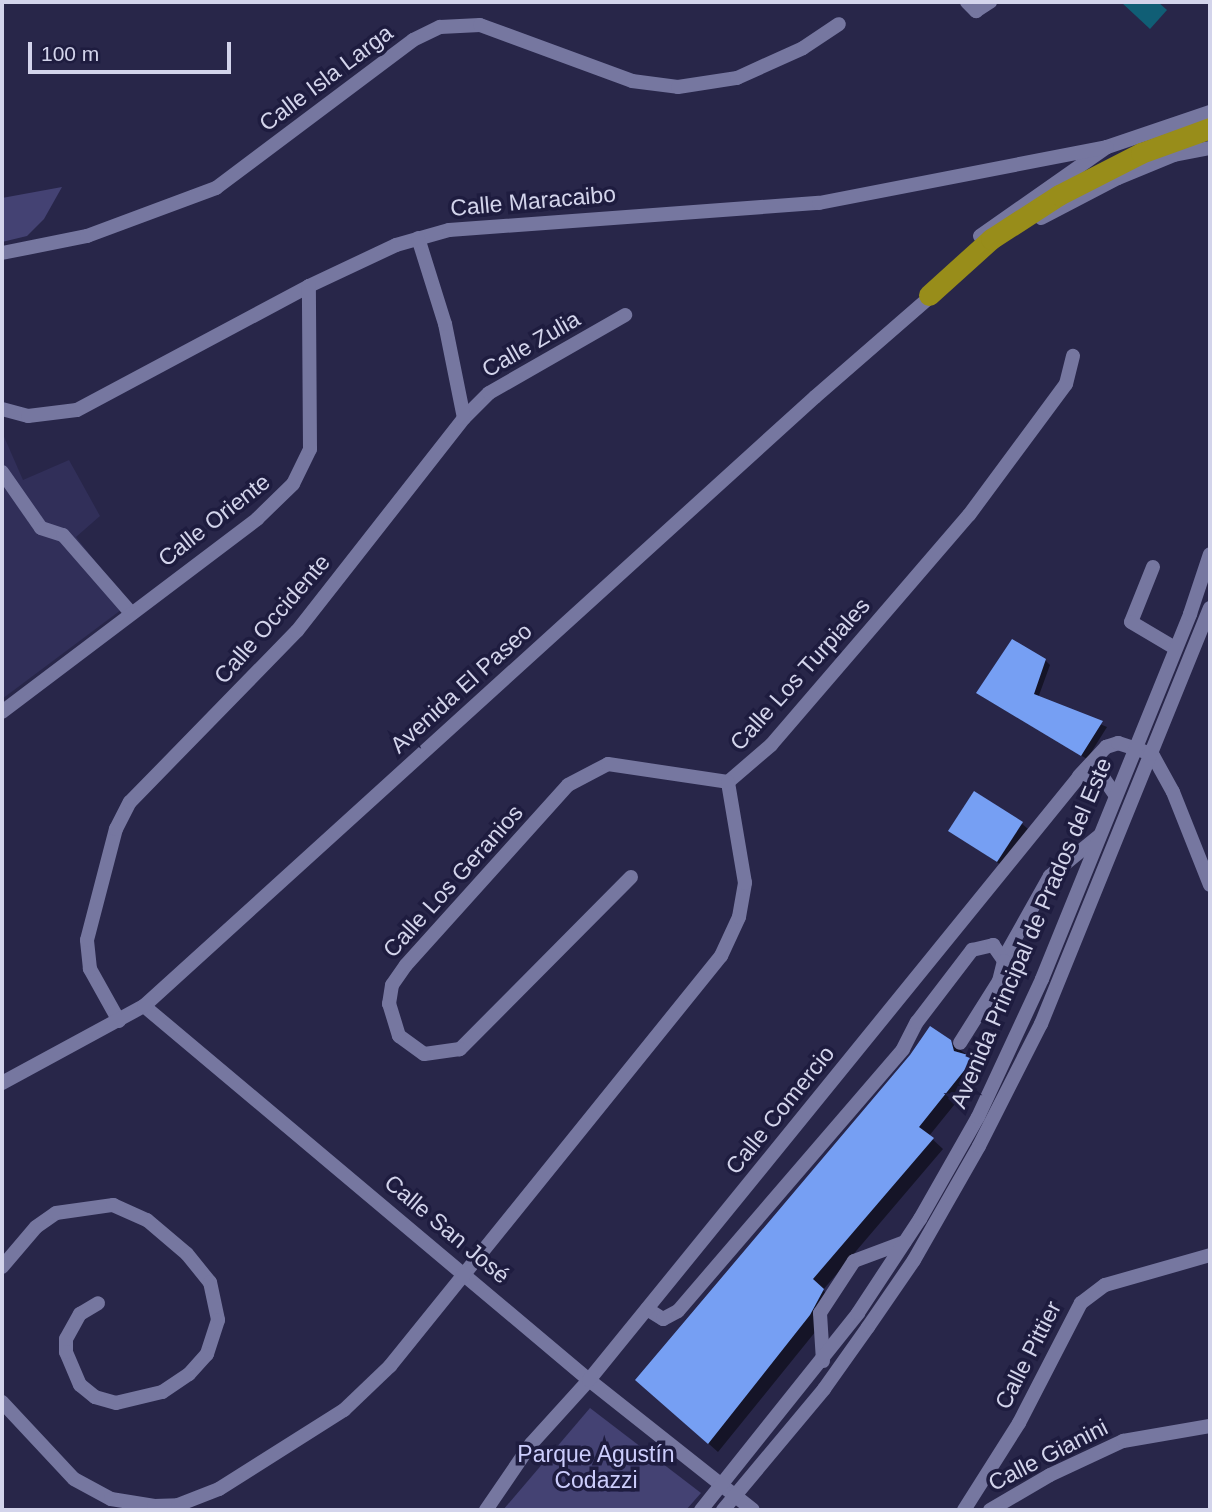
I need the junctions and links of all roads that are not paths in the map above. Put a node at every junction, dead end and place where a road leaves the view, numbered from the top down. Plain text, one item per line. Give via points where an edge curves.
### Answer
1 (967, 2) edge
2 (990, 2) edge
3 (839, 24) dead end
4 (1210, 112) edge
5 (1210, 128) edge
6 (1107, 147) junction
7 (1210, 148) edge
8 (418, 237) junction
9 (2, 253) edge
10 (309, 286) junction
11 (929, 295) junction
12 (625, 315) dead end
13 (1073, 356) dead end
14 (2, 409) edge
15 (464, 418) junction
16 (2, 472) edge
17 (1210, 554) edge
18 (1153, 567) dead end
19 (1210, 607) edge
20 (131, 613) junction
21 (1175, 649) junction
22 (2, 712) edge
23 (1136, 748) junction
24 (1152, 754) junction
25 (1078, 778) junction
26 (728, 782) junction
27 (1116, 796) junction
28 (1100, 836) junction
29 (631, 877) dead end
30 (1209, 882) edge
31 (1210, 900) edge
32 (1004, 958) junction
33 (144, 1006) junction
34 (119, 1021) junction
35 (960, 1043) dead end
36 (2, 1083) edge
37 (905, 1242) junction
38 (1210, 1255) edge
39 (2, 1267) edge
40 (466, 1274) junction
41 (98, 1303) dead end
42 (647, 1309) junction
43 (823, 1361) junction
44 (589, 1380) junction
45 (2, 1402) edge
46 (1210, 1426) edge
47 (722, 1487) junction
48 (734, 1497) junction
49 (486, 1510) edge
50 (701, 1510) edge
51 (723, 1510) edge
52 (753, 1510) edge
53 (964, 1510) edge
54 (990, 1510) edge

1 - 2 street via 976,11
3 - 9 street, Calle Isla Larga via 803,48 737,78 678,87 632,81 480,24 440,27 413,40 216,188 78,238
4 - 6 street, Avenida El Paseo
5 - 11 highway via 1141,153 1015,222
6 - 8 street, Calle Maracaibo via 819,202 482,224
6 - 11 street, Avenida El Paseo via 999,220 943,274
7 - 11 street, Avenida El Paseo via 1174,155 1080,195 1024,228 954,284
8 - 10 street, Calle Maracaibo
8 - 15 street via 445,324
10 - 14 street, Calle Maracaibo via 77,410 28,416
10 - 20 street, Calle Oriente via 311,429 302,468 281,500
11 - 33 street, Avenida El Paseo
12 - 15 street, Calle Zulia via 489,393
13 - 26 street, Calle Los Turpiales via 1066,384 969,515 771,745
15 - 34 street, Calle Occidente via 289,640 130,802 116,830 87,940 90,969
16 - 20 street via 41,528 63,535
17 - 21 street, Avenida Principal de Prados del Este
18 - 21 street via 1131,622
19 - 24 street, Avenida Principal de Prados del Este
20 - 22 street, Calle Oriente
21 - 23 street, Avenida Principal de Prados del Este
23 - 24 street
23 - 25 street, Calle Comercio via 1118,743 1106,747
23 - 27 street, Avenida Principal de Prados del Este
24 - 30 street via 1173,792
24 - 48 street, Avenida Principal de Prados del Este via 1024,1061 949,1202 824,1389
25 - 27 street via 1094,773 1102,776
25 - 42 street, Calle Comercio
26 - 29 street, Calle Los Geranios via 608,764 568,785 392,985 389,1004 399,1037 424,1054 460,1049
26 - 40 street, Calle Los Turpiales via 745,883 739,917 721,956
27 - 28 street, Avenida Principal de Prados del Este
28 - 32 street via 1050,876
28 - 37 street, Avenida Principal de Prados del Este via 989,1095
30 - 31 street
32 - 35 street via 995,992
32 - 42 street via 993,945 972,950 916,1022 903,1049 678,1311 663,1319
33 - 34 street, Avenida El Paseo
33 - 40 street, Calle San José
34 - 36 street, Avenida El Paseo
37 - 43 street, Avenida Principal de Prados del Este
37 - 43 street via 859,1257 838,1284 820,1313
38 - 53 street, Calle Pittier via 1105,1285 1081,1303 1019,1423
39 - 41 street via 36,1227 56,1213 113,1205 147,1220 187,1254 210,1282 218,1320 207,1354 189,1374 162,1392 116,1403 95,1397 80,1385 66,1352 72,1326 80,1314
40 - 44 street, Calle San José
40 - 45 street, Calle Los Turpiales via 390,1366 344,1410 219,1489 178,1504 111,1499 74,1479
42 - 44 street, Calle Comercio
43 - 47 street, Avenida Principal de Prados del Este
44 - 47 street, Calle San José
44 - 49 street, Calle Comercio via 531,1444
46 - 54 street, Calle Gianini via 1123,1441
47 - 48 street, Calle San José
47 - 50 street, Avenida Principal de Prados del Este
48 - 51 street, Avenida Principal de Prados del Este
48 - 52 street, Calle San José

